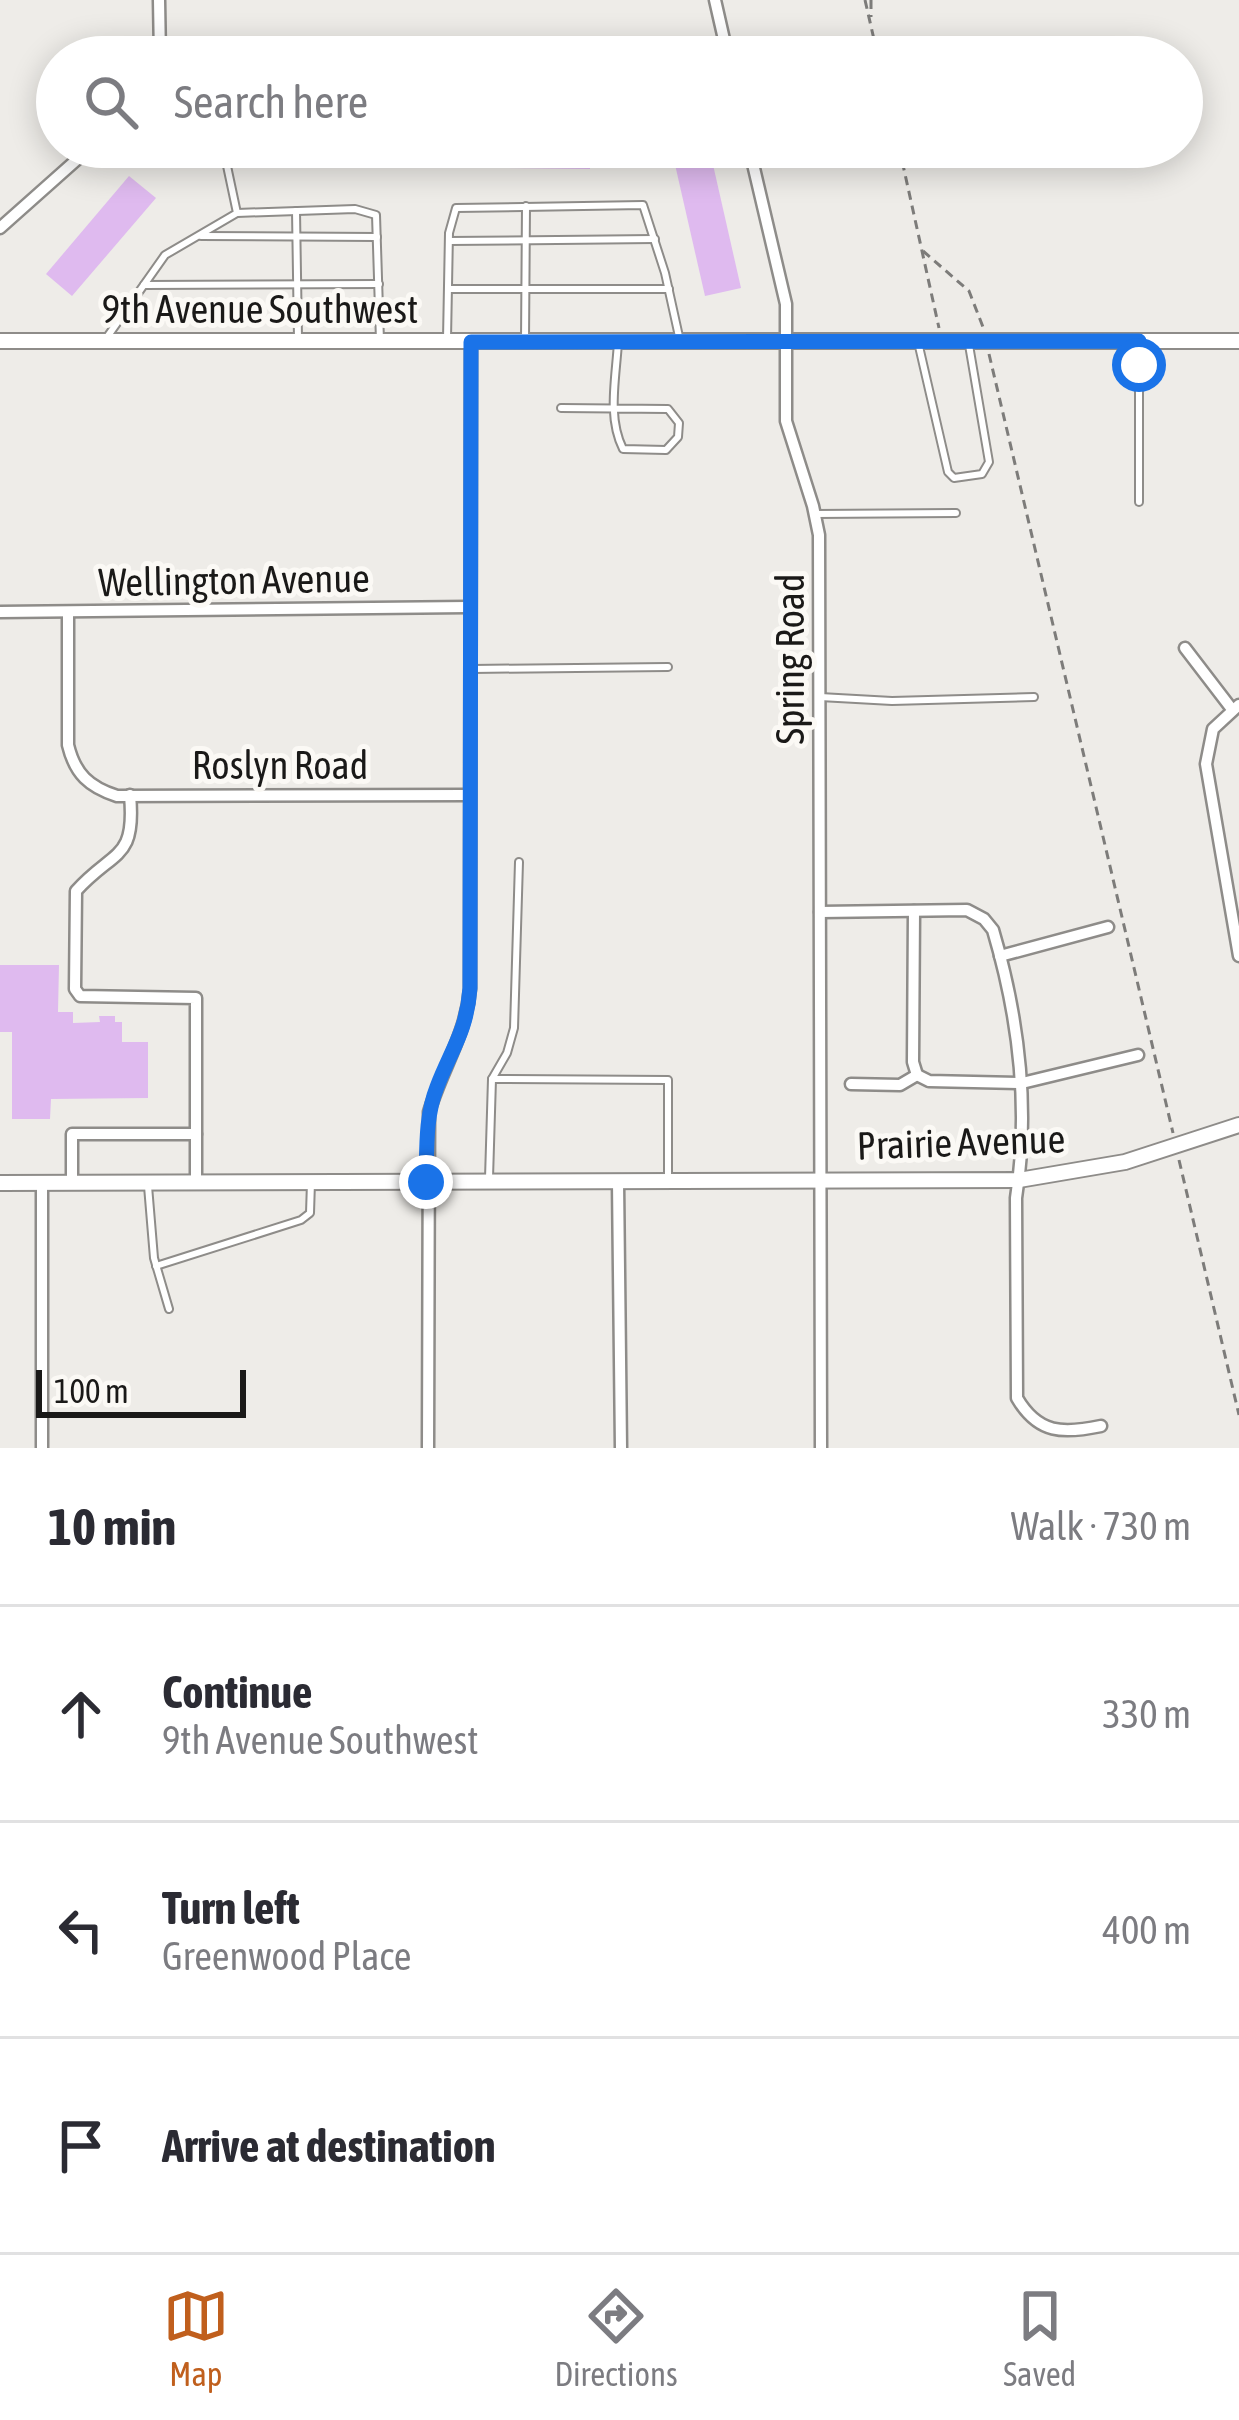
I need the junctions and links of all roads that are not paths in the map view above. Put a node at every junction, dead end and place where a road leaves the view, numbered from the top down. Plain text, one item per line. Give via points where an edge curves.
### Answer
1 (159, 0) edge
2 (715, 0) edge
3 (160, 36) edge
4 (723, 36) edge
5 (67, 168) edge
6 (228, 168) edge
7 (754, 168) edge
8 (526, 206) junction
9 (296, 211) junction
10 (237, 213) junction
11 (0, 228) edge
12 (198, 236) junction
13 (377, 237) junction
14 (296, 239) junction
15 (655, 239) junction
16 (527, 240) junction
17 (449, 241) junction
18 (298, 284) junction
19 (379, 284) junction
20 (144, 285) junction
21 (448, 289) junction
22 (528, 289) junction
23 (669, 289) junction
24 (0, 341) edge
25 (104, 341) junction
26 (968, 341) junction
27 (1139, 341) junction
28 (1239, 341) edge
29 (298, 342) junction
30 (380, 342) junction
31 (447, 342) junction
32 (471, 342) junction
33 (525, 342) junction
34 (618, 342) junction
35 (680, 342) junction
36 (787, 342) junction
37 (919, 342) junction
38 (560, 408) dead end
39 (614, 408) junction
40 (1139, 502) dead end
41 (956, 513) dead end
42 (815, 514) junction
43 (468, 608) junction
44 (0, 612) edge
45 (68, 613) junction
46 (1184, 648) dead end
47 (668, 667) dead end
48 (468, 669) junction
49 (820, 697) junction
50 (1034, 697) dead end
51 (1235, 706) edge
52 (130, 794) junction
53 (468, 794) junction
54 (519, 862) dead end
55 (914, 911) junction
56 (820, 912) junction
57 (1108, 927) dead end
58 (1000, 956) junction
59 (1239, 956) edge
60 (1138, 1055) dead end
61 (917, 1075) junction
62 (492, 1079) junction
63 (1022, 1083) junction
64 (851, 1084) dead end
65 (1239, 1125) edge
66 (196, 1134) junction
67 (822, 1180) junction
68 (1019, 1180) junction
69 (42, 1182) junction
70 (73, 1182) junction
71 (148, 1182) junction
72 (196, 1182) junction
73 (311, 1182) junction
74 (426, 1182) junction
75 (489, 1182) junction
76 (618, 1182) junction
77 (668, 1182) junction
78 (0, 1183) edge
79 (156, 1266) junction
80 (169, 1309) dead end
81 (1101, 1426) dead end
82 (42, 1448) edge
83 (428, 1448) edge
84 (622, 1448) edge
85 (821, 1448) edge

1 - 3 street
2 - 4 street
5 - 11 street
6 - 10 lane
7 - 36 street, Spring Road via 787,304
8 - 15 lane via 644,205
8 - 16 lane
8 - 17 lane via 456,208
9 - 10 lane
9 - 13 lane via 376,215
9 - 14 lane
10 - 12 lane
12 - 14 lane
12 - 20 lane via 165,255
13 - 14 lane
13 - 19 lane
14 - 18 lane
15 - 16 lane
15 - 23 lane
16 - 17 lane
16 - 22 lane
17 - 21 lane
18 - 19 lane
18 - 20 lane
18 - 29 lane
19 - 30 lane
20 - 25 lane
21 - 22 lane
21 - 31 lane
22 - 23 lane
22 - 33 lane
23 - 35 lane
24 - 25 street, 9th Avenue Southwest
25 - 29 street, 9th Avenue Southwest
26 - 27 street, 9th Avenue Southwest
26 - 37 street, 9th Avenue Southwest
26 - 37 lane via 989,462 982,474 954,478
27 - 28 street, 9th Avenue Southwest
27 - 40 lane
29 - 30 street, 9th Avenue Southwest
30 - 31 street, 9th Avenue Southwest
31 - 32 street, 9th Avenue Southwest
32 - 33 street, 9th Avenue Southwest
32 - 43 street
33 - 34 street, 9th Avenue Southwest
34 - 35 street, 9th Avenue Southwest
34 - 39 lane
35 - 36 street, 9th Avenue Southwest
36 - 37 street, 9th Avenue Southwest
36 - 42 street, Spring Road via 787,421
38 - 39 lane
39 - 39 lane via 623,449 666,450 678,437 680,423 668,409
41 - 42 lane
42 - 49 street, Spring Road
43 - 45 street, Wellington Avenue
43 - 48 street
44 - 45 street, Wellington Avenue
45 - 52 street, Roslyn Road via 72,761 93,787
46 - 51 street
47 - 48 lane
48 - 53 street
49 - 50 lane
49 - 56 street, Spring Road
51 - 59 street via 1213,729 1206,764
52 - 53 street, Roslyn Road
52 - 66 street via 125,849 76,891 75,989 80,996 196,998
53 - 74 street via 468,1013 429,1112
54 - 62 lane via 514,1028
55 - 56 street
55 - 58 street via 967,910 984,919
55 - 61 street
56 - 67 street, Spring Road
57 - 58 street
58 - 63 street
60 - 63 street
61 - 63 street
61 - 64 street via 900,1084
62 - 75 lane
62 - 77 lane via 668,1080
63 - 68 street
65 - 68 street, Prairie Avenue via 1124,1162
66 - 70 street via 73,1134
66 - 72 street
67 - 68 street, Prairie Avenue
67 - 77 street, Prairie Avenue
67 - 85 street, Spring Road
68 - 81 street via 1017,1398 1053,1432
69 - 70 street, Prairie Avenue
69 - 78 street, Prairie Avenue
69 - 82 street
70 - 71 street, Prairie Avenue
71 - 72 street, Prairie Avenue
71 - 79 lane
72 - 73 street, Prairie Avenue
73 - 74 street, Prairie Avenue
73 - 79 lane via 310,1213 301,1220
74 - 75 street, Prairie Avenue
74 - 83 street
75 - 76 street, Prairie Avenue
76 - 77 street, Prairie Avenue
76 - 84 street
79 - 80 lane

